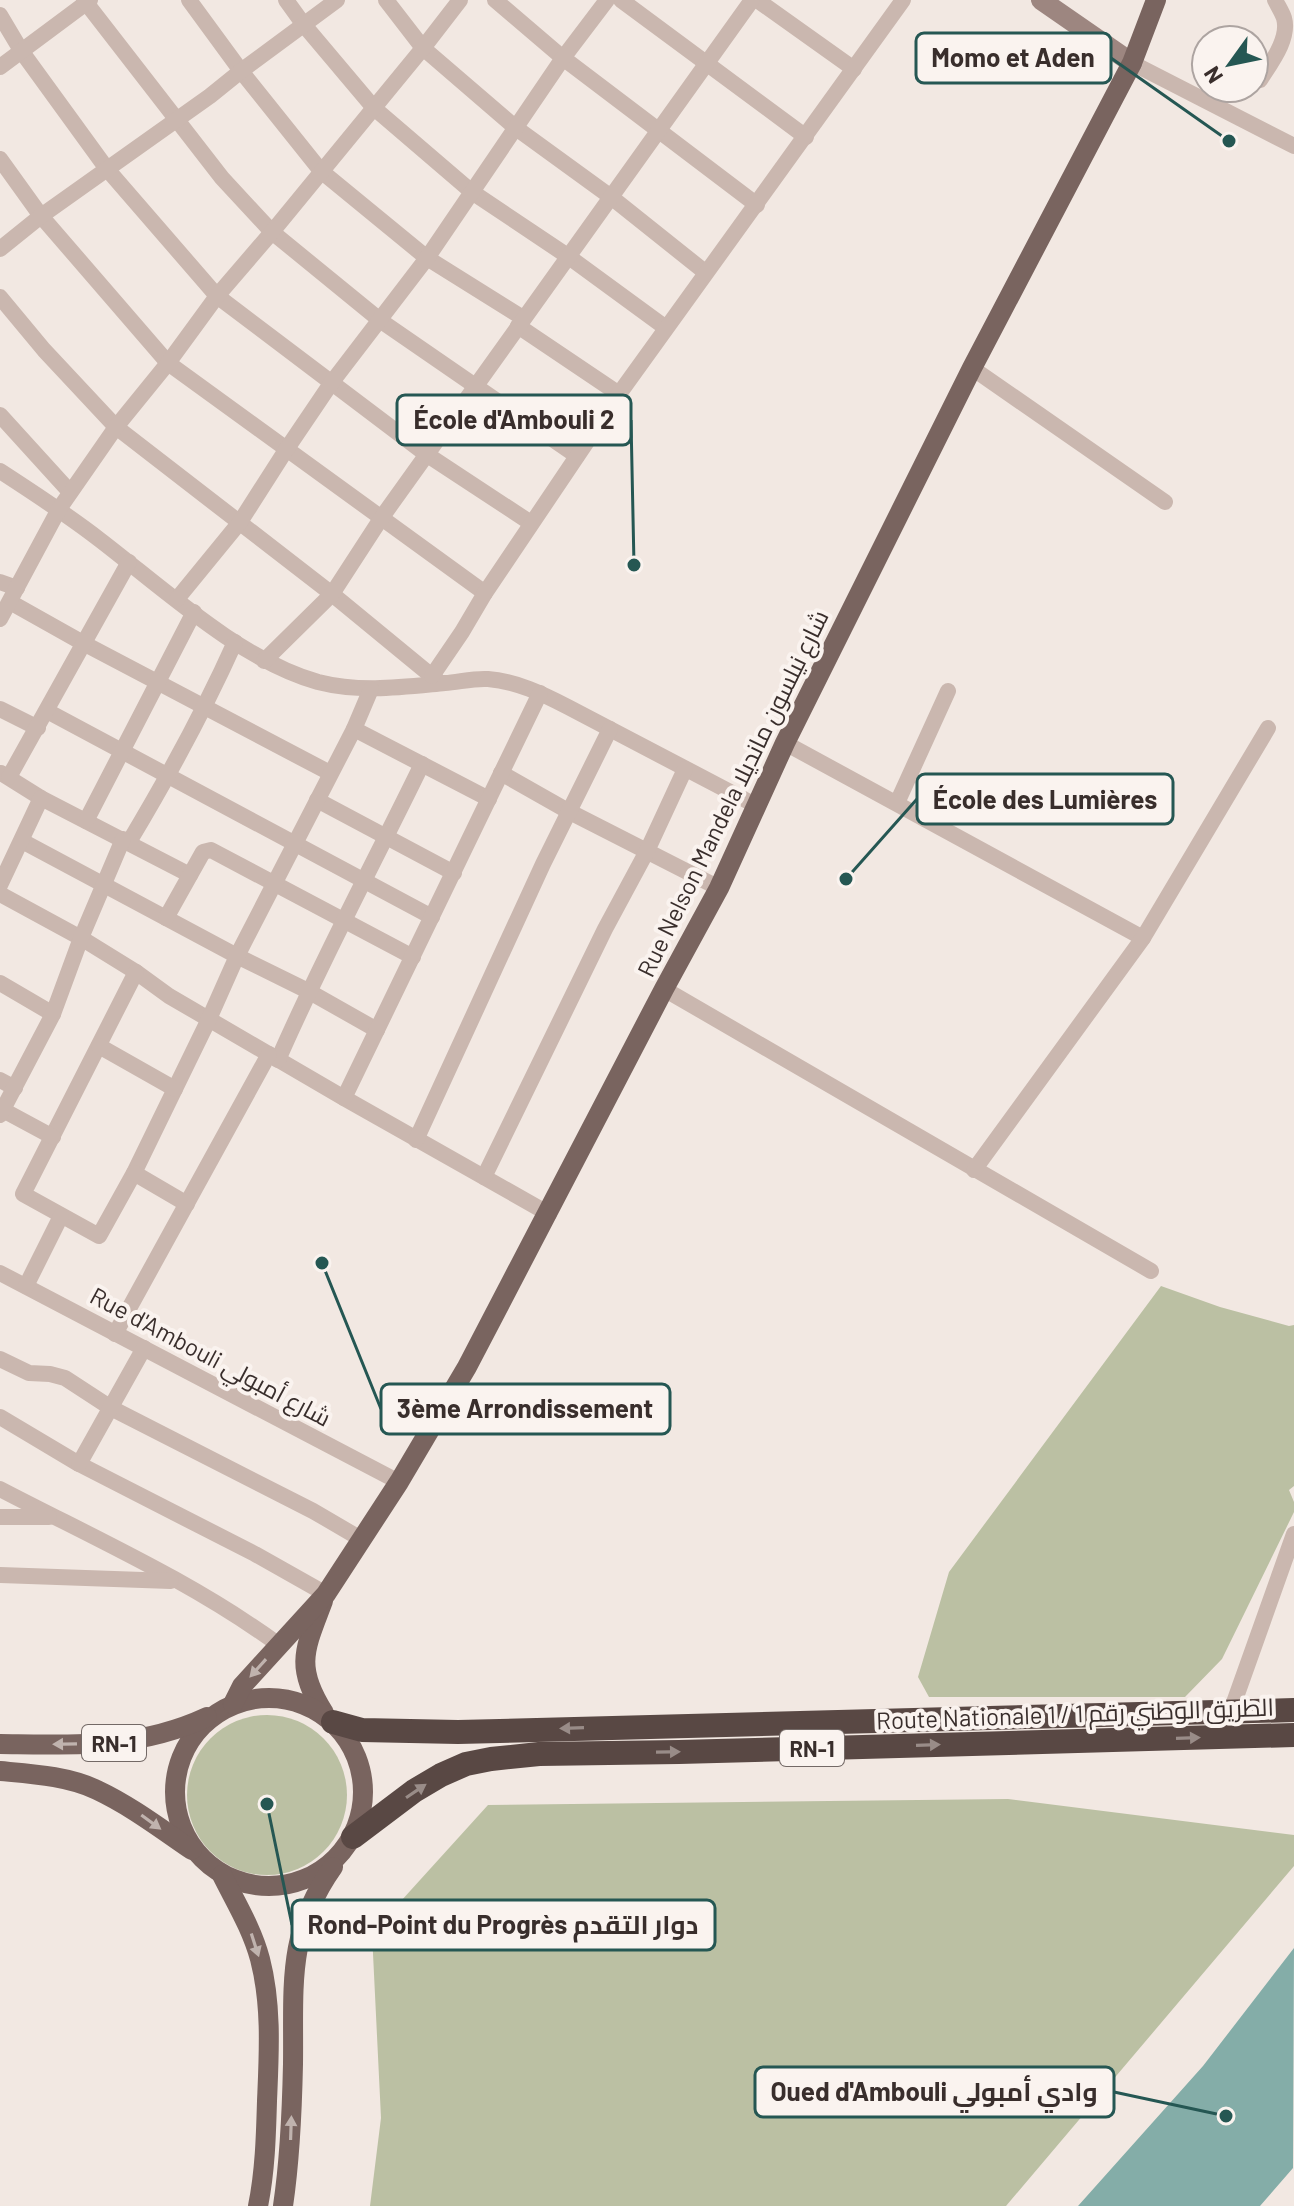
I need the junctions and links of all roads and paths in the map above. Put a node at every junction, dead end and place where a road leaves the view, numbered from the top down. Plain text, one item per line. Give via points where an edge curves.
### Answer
1 (189, 0) edge
2 (286, 0) edge
3 (337, 0) edge
4 (386, 0) edge
5 (460, 0) edge
6 (495, 0) edge
7 (607, 0) edge
8 (621, 0) edge
9 (754, 0) edge
10 (902, 0) edge
11 (1041, 0) edge
12 (1156, 0) edge
13 (1275, 0) edge
14 (87, 1) edge
15 (0, 15) edge
16 (304, 25) junction
17 (423, 48) junction
18 (22, 52) junction
19 (563, 58) junction
20 (707, 62) junction
21 (1132, 63) junction
22 (1270, 65) edge
23 (0, 67) edge
24 (854, 69) junction
25 (241, 71) junction
26 (374, 108) junction
27 (177, 120) junction
28 (516, 128) junction
29 (658, 129) junction
30 (806, 137) junction
31 (1294, 146) edge
32 (0, 159) edge
33 (107, 169) junction
34 (321, 171) junction
35 (472, 192) junction
36 (611, 197) junction
37 (757, 205) junction
38 (41, 216) junction
39 (272, 232) junction
40 (0, 249) edge
41 (569, 257) junction
42 (427, 258) junction
43 (705, 272) junction
44 (217, 296) junction
45 (0, 297) edge
46 (381, 321) junction
47 (521, 322) junction
48 (666, 328) junction
49 (168, 363) junction
50 (972, 368) junction
51 (332, 382) junction
52 (475, 386) junction
53 (619, 394) junction
54 (0, 415) edge
55 (116, 427) junction
56 (286, 450) junction
57 (426, 454) junction
58 (577, 456) junction
59 (0, 471) edge
60 (70, 492) junction
61 (1165, 502) dead end
62 (59, 509) junction
63 (382, 517) junction
64 (240, 522) junction
65 (531, 523) junction
66 (129, 562) junction
67 (0, 582) edge
68 (485, 593) junction
69 (332, 594) junction
70 (13, 595) junction
71 (177, 599) junction
72 (194, 612) junction
73 (0, 619) edge
74 (235, 642) junction
75 (83, 643) junction
76 (264, 661) junction
77 (436, 680) junction
78 (157, 681) junction
79 (371, 689) junction
80 (948, 691) dead end
81 (540, 693) junction
82 (206, 707) junction
83 (0, 709) edge
84 (47, 711) junction
85 (38, 728) junction
86 (1268, 728) dead end
87 (354, 729) junction
88 (610, 729) junction
89 (785, 743) junction
90 (122, 750) junction
91 (422, 764) junction
92 (685, 769) junction
93 (330, 773) junction
94 (501, 773) junction
95 (5, 774) edge
96 (169, 776) junction
97 (41, 798) junction
98 (489, 799) junction
99 (317, 800) junction
100 (897, 803) junction
101 (755, 805) junction
102 (568, 811) junction
103 (86, 821) junction
104 (387, 837) junction
105 (22, 841) junction
106 (126, 841) junction
107 (296, 842) junction
108 (647, 851) junction
109 (5, 862) edge
110 (454, 873) junction
111 (190, 875) junction
112 (365, 881) junction
113 (275, 884) junction
114 (0, 885) edge
115 (104, 885) junction
116 (719, 888) junction
117 (0, 894) edge
118 (432, 917) junction
119 (166, 918) junction
120 (345, 921) junction
121 (81, 938) junction
122 (1143, 938) junction
123 (237, 956) junction
124 (413, 957) junction
125 (136, 972) junction
126 (0, 983) edge
127 (664, 989) junction
128 (308, 991) junction
129 (53, 1014) junction
130 (209, 1019) junction
131 (377, 1030) junction
132 (99, 1046) junction
133 (274, 1057) junction
134 (7, 1084) edge
135 (175, 1089) junction
136 (344, 1098) junction
137 (1, 1113) edge
138 (53, 1137) junction
139 (416, 1140) junction
140 (974, 1170) junction
141 (134, 1173) junction
142 (484, 1177) junction
143 (187, 1204) junction
144 (549, 1214) junction
145 (61, 1216) junction
146 (1151, 1271) dead end
147 (0, 1273) edge
148 (26, 1286) junction
149 (115, 1334) junction
150 (144, 1348) junction
151 (0, 1359) edge
152 (111, 1408) junction
153 (0, 1417) edge
154 (79, 1464) junction
155 (399, 1482) junction
156 (0, 1489) edge
157 (0, 1517) edge
158 (54, 1517) junction
159 (1294, 1534) edge
160 (361, 1539) junction
161 (0, 1575) edge
162 (177, 1581) junction
163 (326, 1594) junction
164 (279, 1645) junction
165 (227, 1707) junction
166 (1294, 1710) edge
167 (1231, 1711) junction
168 (330, 1719) junction
169 (1294, 1735) edge
170 (0, 1744) edge
171 (0, 1771) edge
172 (349, 1844) junction
173 (198, 1855) junction
174 (222, 1875) junction
175 (258, 2206) edge
176 (283, 2206) edge

1 - 25 street
2 - 16 street
3 - 16 street
4 - 17 street
5 - 17 street
6 - 19 street
7 - 19 street
8 - 20 street
9 - 20 street
9 - 24 street
10 - 24 street
11 - 21 street
12 - 21 main road, Rue Nelson Mandela شارع نيلسون مانديلا
13 - 22 street via 1284,25
14 - 18 street
14 - 27 street
15 - 18 street
16 - 25 street
16 - 26 street
17 - 26 street
17 - 28 street
18 - 23 street
18 - 33 street
19 - 28 street
19 - 29 street
20 - 29 street
20 - 30 street
21 - 31 street
21 - 50 main road, Rue Nelson Mandela شارع نيلسون مانديلا
24 - 30 street
25 - 27 street
25 - 34 street
26 - 34 street
26 - 35 street
27 - 33 street
27 - 39 street
28 - 35 street
28 - 36 street
29 - 36 street
29 - 37 street
30 - 37 street
32 - 38 street
33 - 38 street
33 - 44 street
34 - 39 street
34 - 42 street
35 - 41 street
35 - 42 street
36 - 41 street
36 - 43 street
37 - 43 street
38 - 40 street
38 - 49 street
39 - 44 street
39 - 46 street
41 - 47 street
41 - 48 street
42 - 46 street
42 - 47 street
43 - 48 street
44 - 49 street
44 - 51 street
45 - 55 street
46 - 51 street
46 - 52 street
47 - 52 street
47 - 53 street
48 - 53 street
49 - 55 street
49 - 56 street
50 - 61 street
50 - 89 main road, Rue Nelson Mandela شارع نيلسون مانديلا
51 - 56 street
51 - 57 street
52 - 57 street
52 - 58 street
53 - 58 street
54 - 60 street
55 - 60 street
55 - 64 street
56 - 63 street
56 - 64 street
57 - 63 street
57 - 65 street
58 - 65 street
59 - 62 street
60 - 62 street
62 - 66 street
62 - 70 street
63 - 68 street
63 - 69 street
64 - 69 street
64 - 71 street
65 - 68 street
66 - 71 street
66 - 75 street
67 - 70 street
68 - 77 street
69 - 76 street
69 - 77 street
70 - 73 street
70 - 75 street
71 - 72 street
72 - 74 street
72 - 78 street
74 - 76 street
74 - 82 street
75 - 78 street
75 - 84 street
76 - 79 street via 318,682
77 - 79 street
77 - 81 street via 486,679
78 - 82 street
78 - 90 street
79 - 87 street
80 - 100 street
81 - 88 street
81 - 94 street
82 - 93 street
82 - 96 street
83 - 85 street
84 - 85 street
84 - 90 street
85 - 95 street
86 - 122 street
87 - 91 street
87 - 93 street
88 - 92 street
88 - 102 street
89 - 100 street
89 - 101 main road, Rue Nelson Mandela شارع نيلسون مانديلا
90 - 96 street
90 - 103 street
91 - 98 street
91 - 104 street
92 - 101 street
92 - 108 street
93 - 99 street
94 - 98 street
94 - 102 street
95 - 97 street
96 - 106 street
96 - 107 street
97 - 103 street
97 - 105 street
98 - 110 street
99 - 104 street
99 - 107 street
100 - 122 street
101 - 116 main road, Rue Nelson Mandela شارع نيلسون مانديلا
102 - 108 street
102 - 139 street
103 - 106 street
104 - 110 street
104 - 112 street
105 - 109 street
105 - 115 street
106 - 111 street
106 - 115 street
107 - 112 street
107 - 113 street
108 - 116 street
108 - 142 street
109 - 114 street
110 - 118 street
111 - 113 street via 203,852 211,850
111 - 119 street
112 - 118 street
112 - 120 street
113 - 120 street
113 - 123 street
115 - 119 street
115 - 121 street
116 - 127 main road, Rue Nelson Mandela شارع نيلسون مانديلا
117 - 121 street
118 - 124 street
119 - 123 street
120 - 124 street
120 - 128 street
121 - 125 street
121 - 129 street
122 - 140 street
123 - 128 street
123 - 130 street
124 - 131 street
125 - 130 street
125 - 132 street
126 - 129 street
127 - 140 street
127 - 144 main road, Rue Nelson Mandela شارع نيلسون مانديلا
128 - 131 street
128 - 133 street
129 - 134 street
130 - 133 street
130 - 135 street
131 - 136 street
132 - 135 street
132 - 138 street
133 - 136 street
133 - 143 street
134 - 137 street
135 - 141 street
136 - 139 street
137 - 138 street
138 - 145 street via 23,1194
139 - 142 street
140 - 146 street
141 - 143 street
141 - 145 street via 99,1236
142 - 144 street
143 - 149 street
144 - 155 main road, Rue Nelson Mandela شارع نيلسون مانديلا
145 - 148 street
147 - 148 street, Rue d'Ambouli شارع أمبولي
148 - 149 street, Rue d'Ambouli شارع أمبولي
149 - 150 street, Rue d'Ambouli شارع أمبولي
150 - 152 street
150 - 155 street, Rue d'Ambouli شارع أمبولي
151 - 152 street via 29,1373 65,1378
152 - 154 street
152 - 160 street
153 - 154 street
154 - 163 street
155 - 160 main road, Rue Nelson Mandela شارع نيلسون مانديلا
156 - 158 street
157 - 158 street
158 - 162 street
159 - 167 street
160 - 163 main road, Rue Nelson Mandela شارع نيلسون مانديلا
161 - 162 street
162 - 164 street
163 - 164 main road, Rue Nelson Mandela شارع نيلسون مانديلا
163 - 168 main road, Rue Nelson Mandela شارع نيلسون مانديلا via 308,1643 305,1669 310,1692
164 -> 165 main road, Rue Nelson Mandela شارع نيلسون مانديلا
165 - 168 main road, RN-1 via 265,1697 297,1701
165 -> 170 main road, RN-1 via 153,1737
165 - 173 main road, RN-1 via 200,1727 184,1750 176,1777 175,1805 183,1832
166 - 167 highway, Route Nationale 1 / الطريق الوطني رقم 1 / RN-1
167 -> 168 highway, Route Nationale 1 / الطريق الوطني رقم 1 / RN-1 via 458,1732 362,1730
168 - 172 main road via 355,1753 364,1789 362,1814
172 -> 169 highway, Route Nationale 1 / الطريق الوطني رقم 1 / RN-1 via 441,1775 466,1764 507,1757
171 -> 173 main road, RN-1 via 95,1788
172 - 174 main road, RN-1 via 325,1870 301,1882 247,1885
176 -> 172 main road via 290,2156 297,1948 320,1886
173 - 174 main road, RN-1
174 -> 175 main road via 250,1928 266,1997 268,2065

